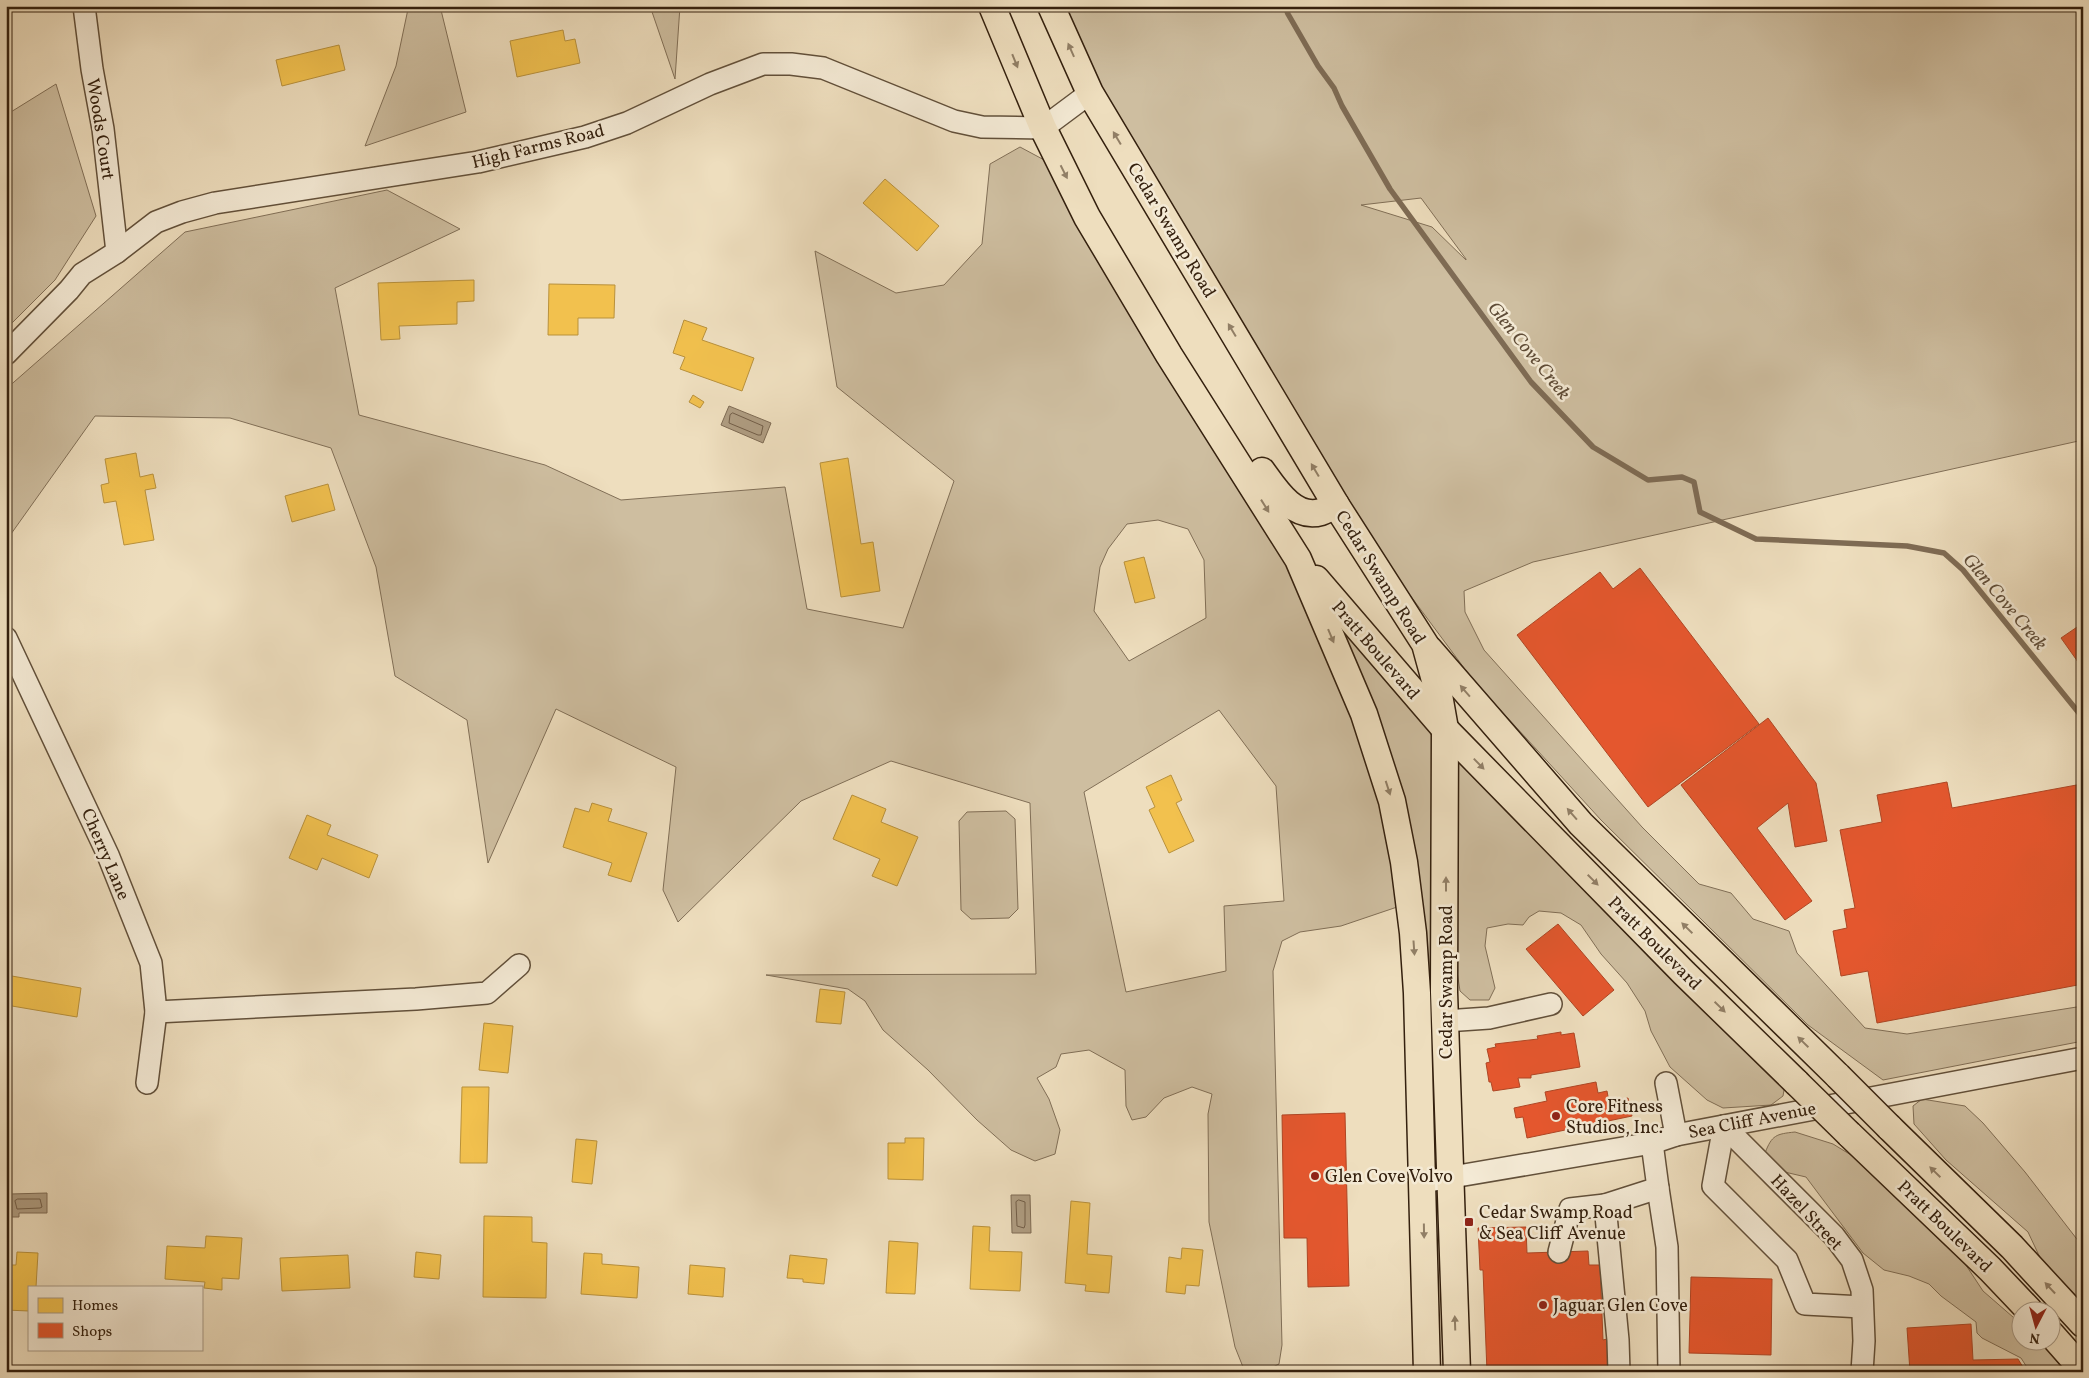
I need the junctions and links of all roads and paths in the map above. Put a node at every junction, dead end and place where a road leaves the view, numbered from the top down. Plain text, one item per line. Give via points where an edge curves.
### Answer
1 (84, 6) edge
2 (992, 6) edge
3 (1051, 6) edge
4 (1090, 94) junction
5 (1043, 128) junction
6 (117, 252) junction
7 (1155, 330) junction
8 (6, 354) edge
9 (1336, 505) junction
10 (1298, 559) junction
11 (6, 638) edge
12 (1425, 644) junction
13 (1445, 729) junction
14 (520, 966) dead end
15 (1551, 1004) dead end
16 (156, 1012) junction
17 (1445, 1020) junction
18 (1418, 1032) junction
19 (2083, 1058) edge
20 (147, 1083) dead end
21 (1666, 1083) dead end
22 (1724, 1126) junction
23 (1676, 1135) junction
24 (1652, 1143) junction
25 (1449, 1165) junction
26 (1422, 1182) junction
27 (1658, 1188) junction
28 (1605, 1204) junction
29 (1559, 1252) dead end
30 (2020, 1300) edge
31 (1862, 1307) junction
32 (2083, 1324) edge
33 (2062, 1346) edge
34 (2083, 1370) edge
35 (1427, 1372) edge
36 (1457, 1372) edge
37 (1619, 1372) edge
38 (1669, 1372) edge
39 (1862, 1372) edge

1 - 6 street, Woods Court
2 -> 5 main road, Cedar Swamp Road
4 -> 3 main road, Cedar Swamp Road
4 - 5 street
9 -> 4 main road, Cedar Swamp Road
5 - 6 street, High Farms Road via 982,127 954,121 823,68 762,64 627,123 585,137 478,162 215,203 156,222
5 -> 7 main road, Cedar Swamp Road via 1087,217
6 - 8 street, High Farms Road via 82,274
7 - 9 main road via 1212,392 1282,499 1311,512
7 -> 10 main road, Cedar Swamp Road
9 - 12 main road, Cedar Swamp Road
10 - 13 main road, Pratt Boulevard
10 -> 18 main road, Cedar Swamp Road via 1364,714 1392,801 1413,933
11 - 16 street, Cherry Lane via 108,855 151,963
12 - 13 main road, Cedar Swamp Road
32 -> 12 main road, Pratt Boulevard, bridge via 2012,1247 1581,824
17 -> 13 main road, Cedar Swamp Road
13 -> 30 main road, Pratt Boulevard, bridge via 1684,973
14 - 16 street via 488,993
15 - 17 street via 1490,1018
16 - 20 street, Cherry Lane
17 - 25 main road, Cedar Swamp Road
18 - 25 main road via 1430,1040 1433,1049 1435,1143
18 - 26 main road, Cedar Swamp Road
19 - 22 street, Sea Cliff Avenue
21 - 23 street
22 - 23 street, Sea Cliff Avenue
22 - 31 street, Hazel Street via 1840,1244 1852,1260 1862,1290
22 - 31 street via 1713,1186 1787,1260 1805,1304
23 - 24 street, Sea Cliff Avenue
24 - 25 street, Sea Cliff Avenue
24 - 27 street
25 - 26 street, Sea Cliff Avenue
36 -> 25 main road, Cedar Swamp Road
26 -> 35 main road, Cedar Swamp Road
27 - 28 street
27 - 38 street via 1667,1247
28 - 29 street via 1570,1209
28 - 37 street
31 - 39 street, Hazel Street
33 - 34 main road

